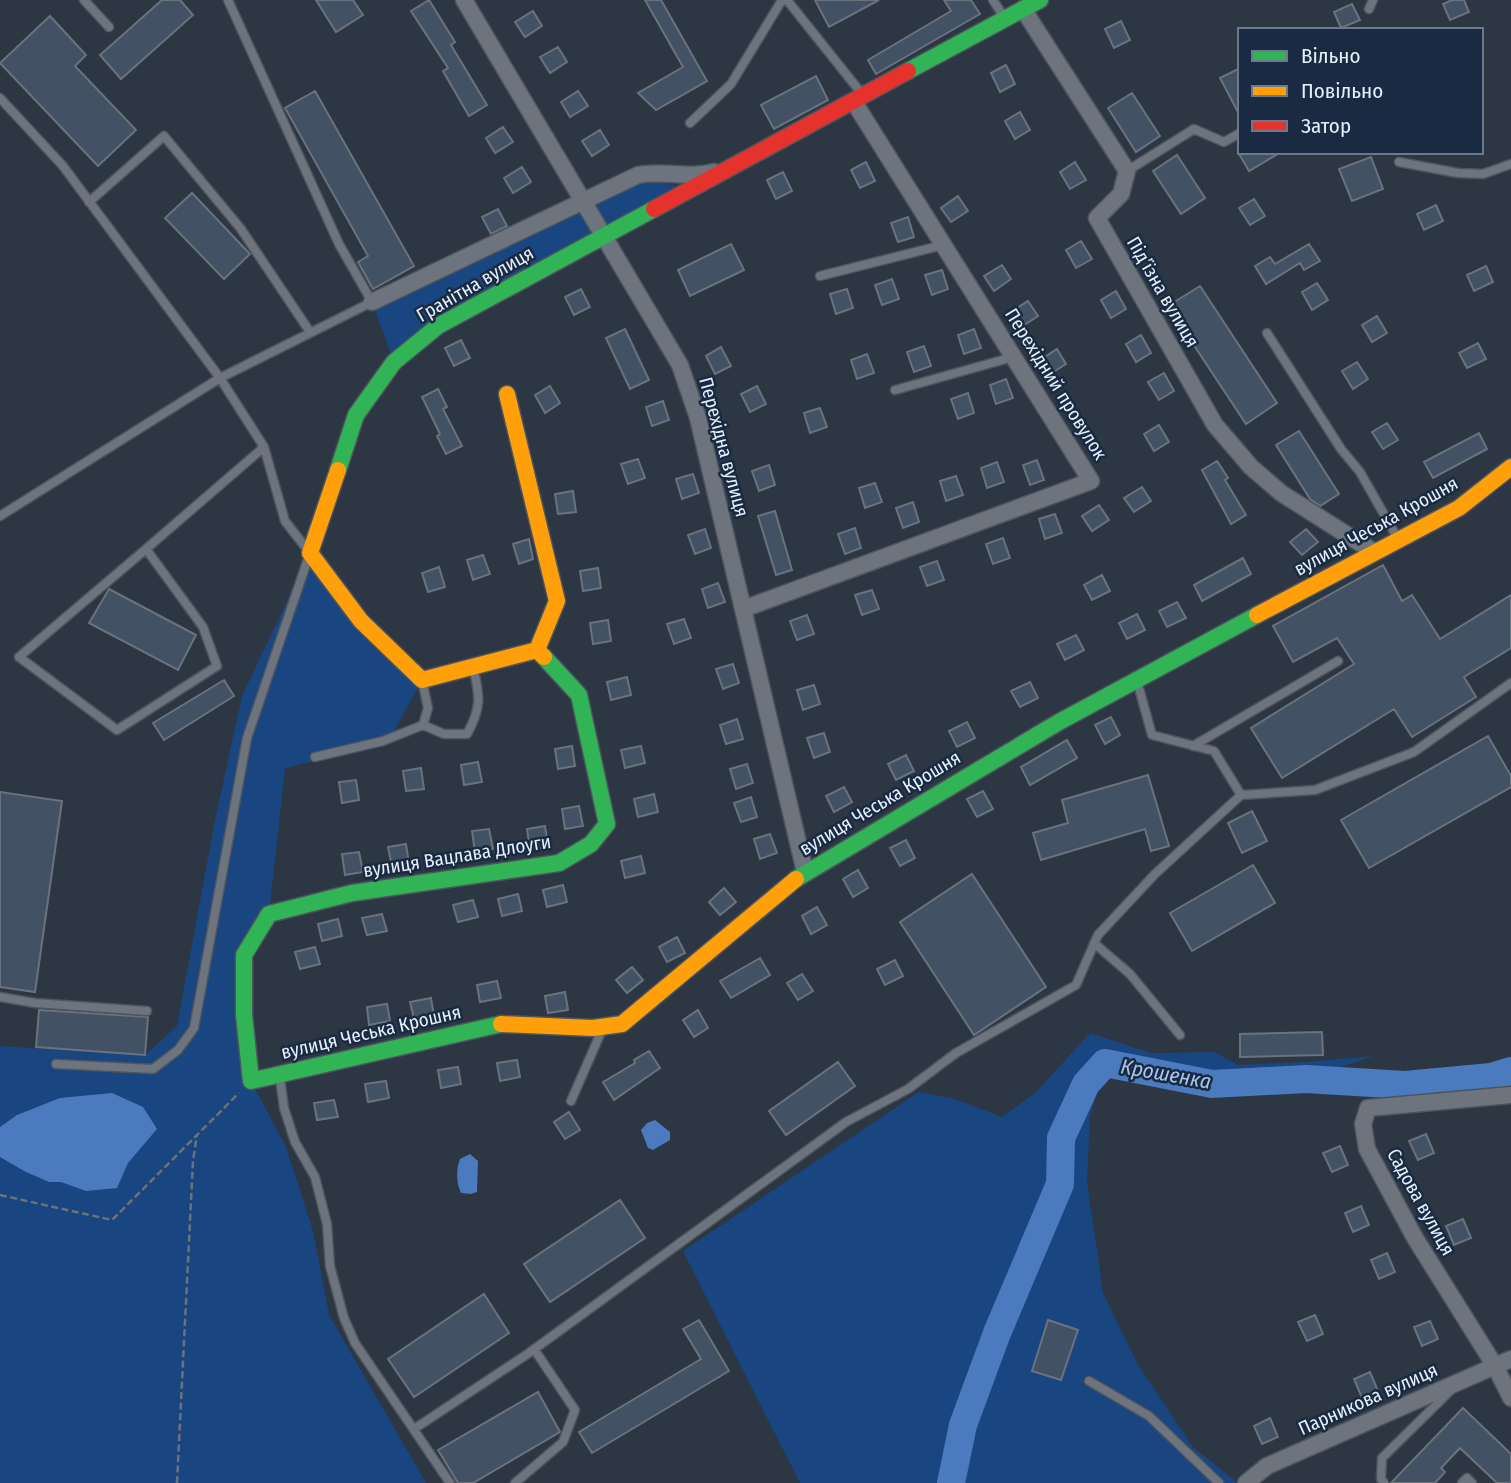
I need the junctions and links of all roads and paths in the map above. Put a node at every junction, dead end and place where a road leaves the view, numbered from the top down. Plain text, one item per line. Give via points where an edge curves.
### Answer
1 (84, 0) edge
2 (228, 0) edge
3 (464, 0) edge
4 (785, 0) edge
5 (993, 0) edge
6 (1040, 0) edge
7 (1023, 9) junction
8 (1006, 19) junction
9 (109, 27) dead end
10 (0, 98) edge
11 (859, 99) junction
12 (690, 123) dead end
13 (1238, 134) edge
14 (1399, 162) dead end
15 (1511, 164) edge
16 (730, 168) junction
17 (1127, 171) junction
18 (89, 202) junction
19 (584, 202) junction
20 (603, 236) junction
21 (944, 245) junction
22 (820, 276) dead end
23 (372, 302) junction
24 (310, 332) junction
25 (1267, 333) dead end
26 (1014, 357) junction
27 (219, 377) junction
28 (895, 390) dead end
29 (507, 394) dead end
30 (264, 447) junction
31 (1511, 467) edge
32 (0, 516) edge
33 (1398, 539) junction
34 (146, 549) junction
35 (310, 552) junction
36 (1374, 552) junction
37 (743, 609) junction
38 (537, 650) junction
39 (1339, 661) dead end
40 (472, 666) junction
41 (422, 680) junction
42 (1137, 680) junction
43 (1511, 683) edge
44 (423, 725) junction
45 (1194, 746) junction
46 (315, 757) dead end
47 (1241, 795) junction
48 (805, 872) junction
49 (1094, 943) junction
50 (0, 997) edge
51 (147, 1011) dead end
52 (604, 1026) junction
53 (1180, 1035) dead end
54 (56, 1064) dead end
55 (280, 1075) junction
56 (251, 1081) junction
57 (1511, 1095) edge
58 (571, 1101) dead end
59 (197, 1135) junction
60 (0, 1195) edge
61 (534, 1349) junction
62 (1511, 1359) edge
63 (1495, 1366) junction
64 (1090, 1381) dead end
65 (1461, 1381) junction
66 (1511, 1398) edge
67 (414, 1429) junction
68 (177, 1483) edge
69 (450, 1483) edge
70 (515, 1483) edge
71 (1219, 1483) edge
72 (1246, 1483) edge
73 (1384, 1483) edge
74 (1462, 1483) edge
75 (1472, 1483) edge

1 - 9 lane
2 - 23 lane via 339,244
3 - 19 street, Перехідна вулиця
4 - 11 lane
4 - 12 lane via 731,84
5 - 8 lane
6 - 7 street, Гранітна вулиця
7 - 8 street, Гранітна вулиця
7 - 17 street
8 - 11 street, Гранітна вулиця
10 - 18 lane via 63,166
11 - 16 street, Гранітна вулиця
11 - 21 street, Перехідний провулок
13 - 17 lane via 1224,142 1194,130
14 - 15 lane via 1482,174
16 - 19 street, Гранітна вулиця via 687,176 638,175
16 - 20 street, Гранітна вулиця
17 - 36 street, Підʼїзна вулиця via 1121,194 1097,218 1215,425 1281,494
18 - 24 lane via 163,136 242,229
18 - 27 lane
19 - 20 street, Перехідна вулиця
19 - 23 street, Гранітна вулиця
20 - 35 street, Гранітна вулиця via 438,326 394,362 356,415
20 - 37 street, Перехідна вулиця via 680,365 698,418
21 - 22 lane
21 - 26 street, Перехідний провулок
23 - 24 lane
24 - 27 lane
25 - 33 lane via 1360,472
26 - 28 lane
26 - 37 street, Перехідний провулок via 1091,481
27 - 30 lane
27 - 32 lane
29 - 38 street via 557,601
30 - 34 lane
30 - 35 lane via 285,521
31 - 33 street, вулиця Чеська Крошня via 1459,508
33 - 36 street, вулиця Чеська Крошня
34 - 34 lane via 203,627 217,666 117,730 19,657
35 - 41 street via 361,621
35 - 54 lane via 247,738 194,1028 178,1050 153,1069
36 - 42 street, вулиця Чеська Крошня
37 - 48 street, Перехідна вулиця
38 - 40 street
38 - 56 street, вулиця Вацлава Длоуги via 579,695 607,824 591,844 559,863 352,893 269,914 244,955
39 - 45 lane
40 - 41 street
40 - 44 lane via 480,696 477,717 467,734 444,734
41 - 44 lane via 428,708
42 - 45 lane via 1152,735
42 - 48 street, вулиця Чеська Крошня
43 - 47 lane via 1414,752 1315,790
44 - 46 lane via 383,741
45 - 47 lane via 1214,751
47 - 49 lane via 1155,874
48 - 52 street, вулиця Чеська Крошня via 622,1024
49 - 53 lane via 1130,974
49 - 61 lane via 1076,985 846,1122
50 - 51 lane
52 - 55 street, вулиця Чеська Крошня via 496,1024
52 - 58 lane
55 - 56 street, вулиця Чеська Крошня
55 - 67 lane via 295,1142 316,1177 327,1224 330,1266 344,1318 355,1343
56 - 59 path
57 - 63 street, Садова вулиця via 1368,1108 1363,1124 1367,1149 1415,1238
59 - 60 path via 112,1220
59 - 68 path
61 - 67 lane
61 - 70 lane via 575,1410 563,1442
62 - 63 street, Парникова вулиця
63 - 65 street, Парникова вулиця
63 - 66 street, Садова вулиця
64 - 71 lane via 1149,1416
65 - 72 street, Парникова вулиця via 1267,1466
65 - 73 lane via 1382,1458
67 - 69 lane
74 - 75 lane via 1467,1478

